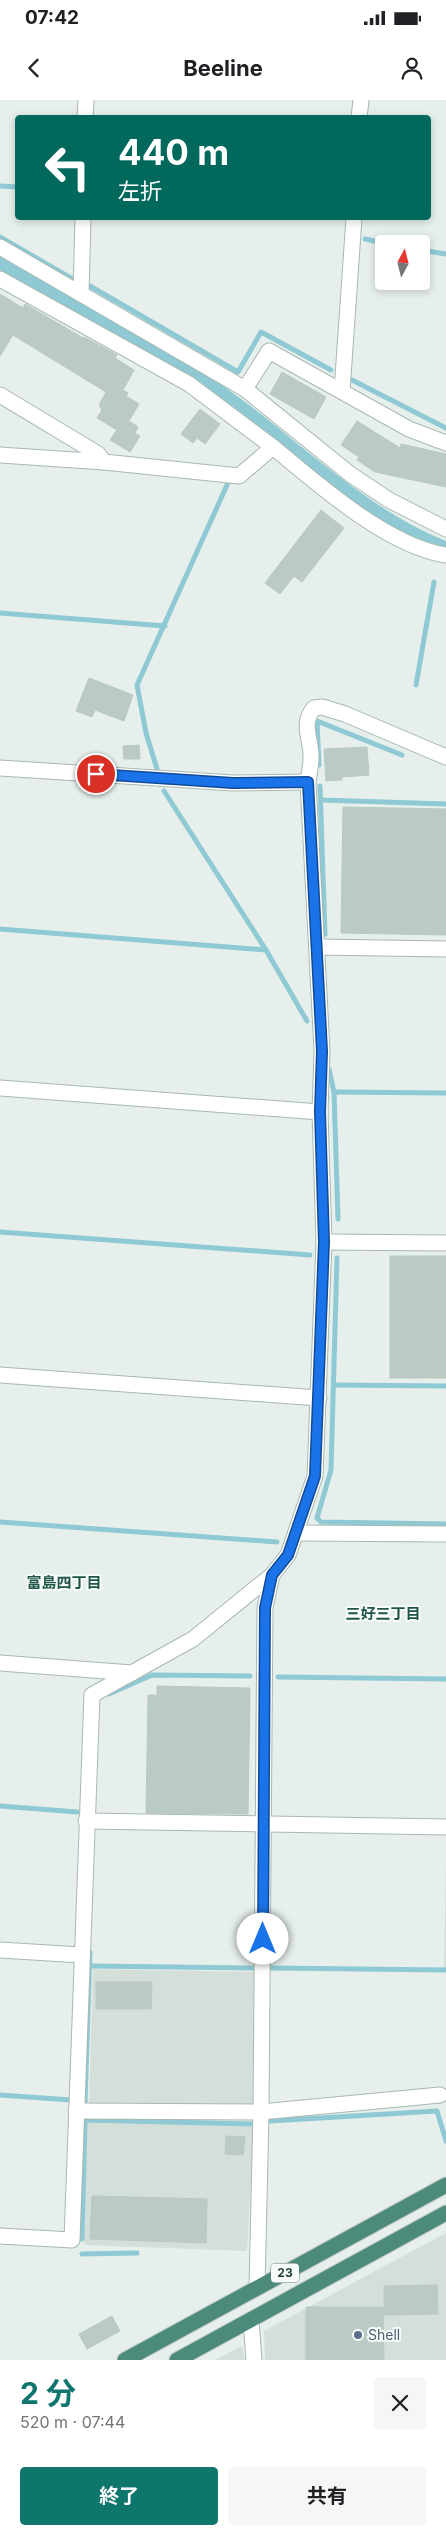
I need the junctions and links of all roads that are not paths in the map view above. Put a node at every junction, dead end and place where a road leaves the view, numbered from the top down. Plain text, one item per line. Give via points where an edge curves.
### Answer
1 (86, 100) edge
2 (361, 100) edge
3 (85, 115) edge
4 (358, 115) edge
5 (83, 220) edge
6 (354, 220) edge
7 (0, 247) edge
8 (0, 279) edge
9 (81, 294) junction
10 (245, 389) junction
11 (342, 391) junction
12 (0, 395) edge
13 (446, 443) edge
14 (273, 447) junction
15 (0, 455) edge
16 (104, 462) junction
17 (446, 529) edge
18 (446, 556) edge
19 (446, 757) edge
20 (0, 768) edge
21 (308, 782) junction
22 (318, 947) junction
23 (446, 949) edge
24 (0, 1088) edge
25 (320, 1112) junction
26 (324, 1242) junction
27 (446, 1242) edge
28 (0, 1375) edge
29 (319, 1398) junction
30 (296, 1533) junction
31 (446, 1534) edge
32 (272, 1575) junction
33 (0, 1663) edge
34 (132, 1674) junction
35 (86, 1820) junction
36 (264, 1824) junction
37 (446, 1827) edge
38 (0, 1950) edge
39 (81, 1955) junction
40 (440, 2095) dead end
41 (76, 2111) junction
42 (261, 2112) junction
43 (446, 2185) edge
44 (446, 2214) edge
45 (0, 2236) edge
46 (257, 2288) junction
47 (251, 2320) junction
48 (124, 2360) edge
49 (177, 2360) edge
50 (254, 2360) edge

1 - 3 street
2 - 4 street
5 - 9 street
6 - 11 street
7 - 9 street
8 - 14 street via 189,384
9 - 10 street
10 - 11 street via 269,351
10 - 17 street via 350,474 389,500
11 - 13 street via 408,429
12 - 16 street via 98,454
14 - 16 street via 239,476
14 - 18 street via 330,495 390,534
15 - 16 street
19 - 21 street via 345,714 322,707 314,708 308,714 312,756
20 - 21 street via 233,783
21 - 22 street
22 - 23 street
22 - 25 street via 322,1051
24 - 25 street
25 - 26 street
26 - 27 street
26 - 29 street
28 - 29 street
29 - 30 street via 315,1476
30 - 31 street
30 - 32 street via 288,1555
32 - 34 street via 193,1639
32 - 36 street via 265,1608
33 - 34 street
34 - 35 street via 92,1695
35 - 36 street
35 - 39 street
36 - 37 street
36 - 42 street
38 - 39 street
39 - 41 street
40 - 42 street
41 - 42 street
41 - 45 street via 72,2240
42 - 46 street
43 - 46 highway, 23
44 - 47 highway, 23
46 - 48 highway, 23
47 - 49 highway, 23
47 - 50 street

